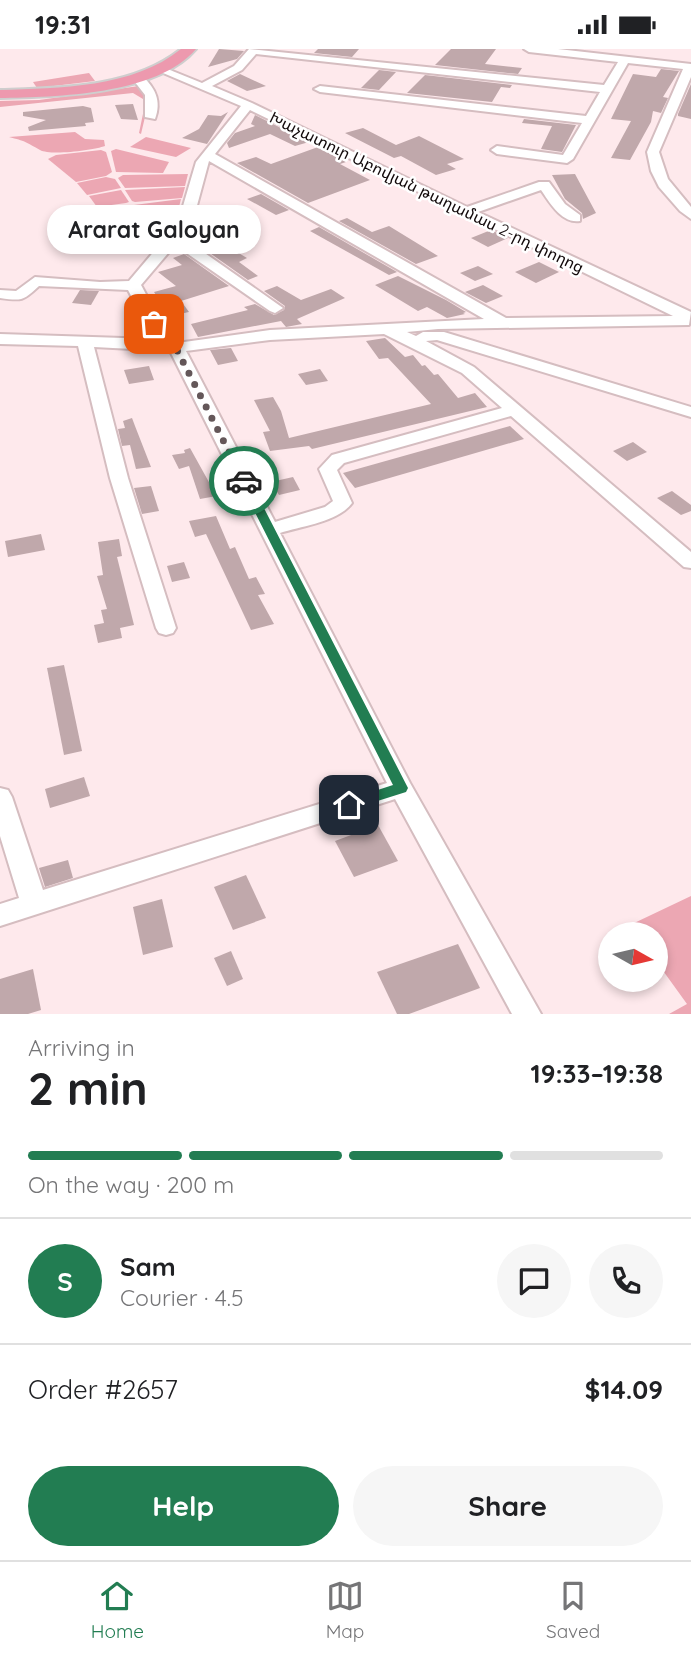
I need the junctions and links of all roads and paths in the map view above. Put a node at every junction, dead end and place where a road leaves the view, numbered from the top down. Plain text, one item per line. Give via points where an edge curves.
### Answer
1 (189, 49) edge
2 (529, 49) edge
3 (671, 49) edge
4 (254, 50) edge
5 (625, 59) junction
6 (657, 63) junction
7 (690, 67) edge
8 (161, 70) junction
9 (137, 77) junction
10 (206, 85) junction
11 (320, 89) dead end
12 (608, 89) junction
13 (0, 94) edge
14 (248, 105) junction
15 (151, 117) dead end
16 (589, 120) junction
17 (497, 150) dead end
18 (209, 156) junction
19 (557, 164) dead end
20 (544, 184) junction
21 (466, 212) junction
22 (691, 215) edge
23 (575, 218) dead end
24 (173, 237) junction
25 (133, 285) junction
26 (0, 294) edge
27 (275, 308) dead end
28 (691, 319) edge
29 (503, 323) junction
30 (386, 329) junction
31 (0, 339) edge
32 (412, 339) junction
33 (85, 343) junction
34 (171, 346) junction
35 (514, 410) junction
36 (691, 411) edge
37 (269, 530) junction
38 (691, 562) edge
39 (166, 628) dead end
40 (401, 788) junction
41 (0, 797) edge
42 (34, 904) junction
43 (0, 915) edge
44 (527, 1014) edge

1 - 8 main road
2 - 5 street
3 - 6 street
4 - 10 street via 238,68
4 - 12 street
5 - 6 street
5 - 12 street
6 - 7 street
7 - 22 street via 653,152 667,191
8 - 9 main road
8 - 10 street, Խաչատուր Աբովյան թաղամաս 2-րդ փողոց
9 - 13 main road via 66,90
9 - 15 street via 154,99
10 - 14 street, Խաչատուր Աբովյան թաղամաս 2-րդ փողոց
11 - 16 street
12 - 16 street
14 - 18 street
14 - 21 street, Խաչատուր Աբովյան թաղամաս 2-րդ փողոց
16 - 17 street via 567,159
18 - 24 street via 202,162 185,224
18 - 29 street
19 - 20 street
20 - 21 street
20 - 23 street via 560,207
21 - 28 street, Խաչատուր Աբովյան թաղամաս 2-րդ փողոց
24 - 25 street
24 - 27 street
25 - 26 street via 35,281 19,296
25 - 34 street
28 - 29 street
29 - 30 street
30 - 32 street
30 - 34 street
31 - 33 street
32 - 35 street via 468,370
32 - 36 street via 438,335
33 - 34 street
33 - 39 street via 119,478
34 - 37 street
35 - 37 street via 338,459 328,469 344,503
35 - 38 street
37 - 40 street
40 - 42 street
40 - 44 street
41 - 42 street
42 - 43 street

